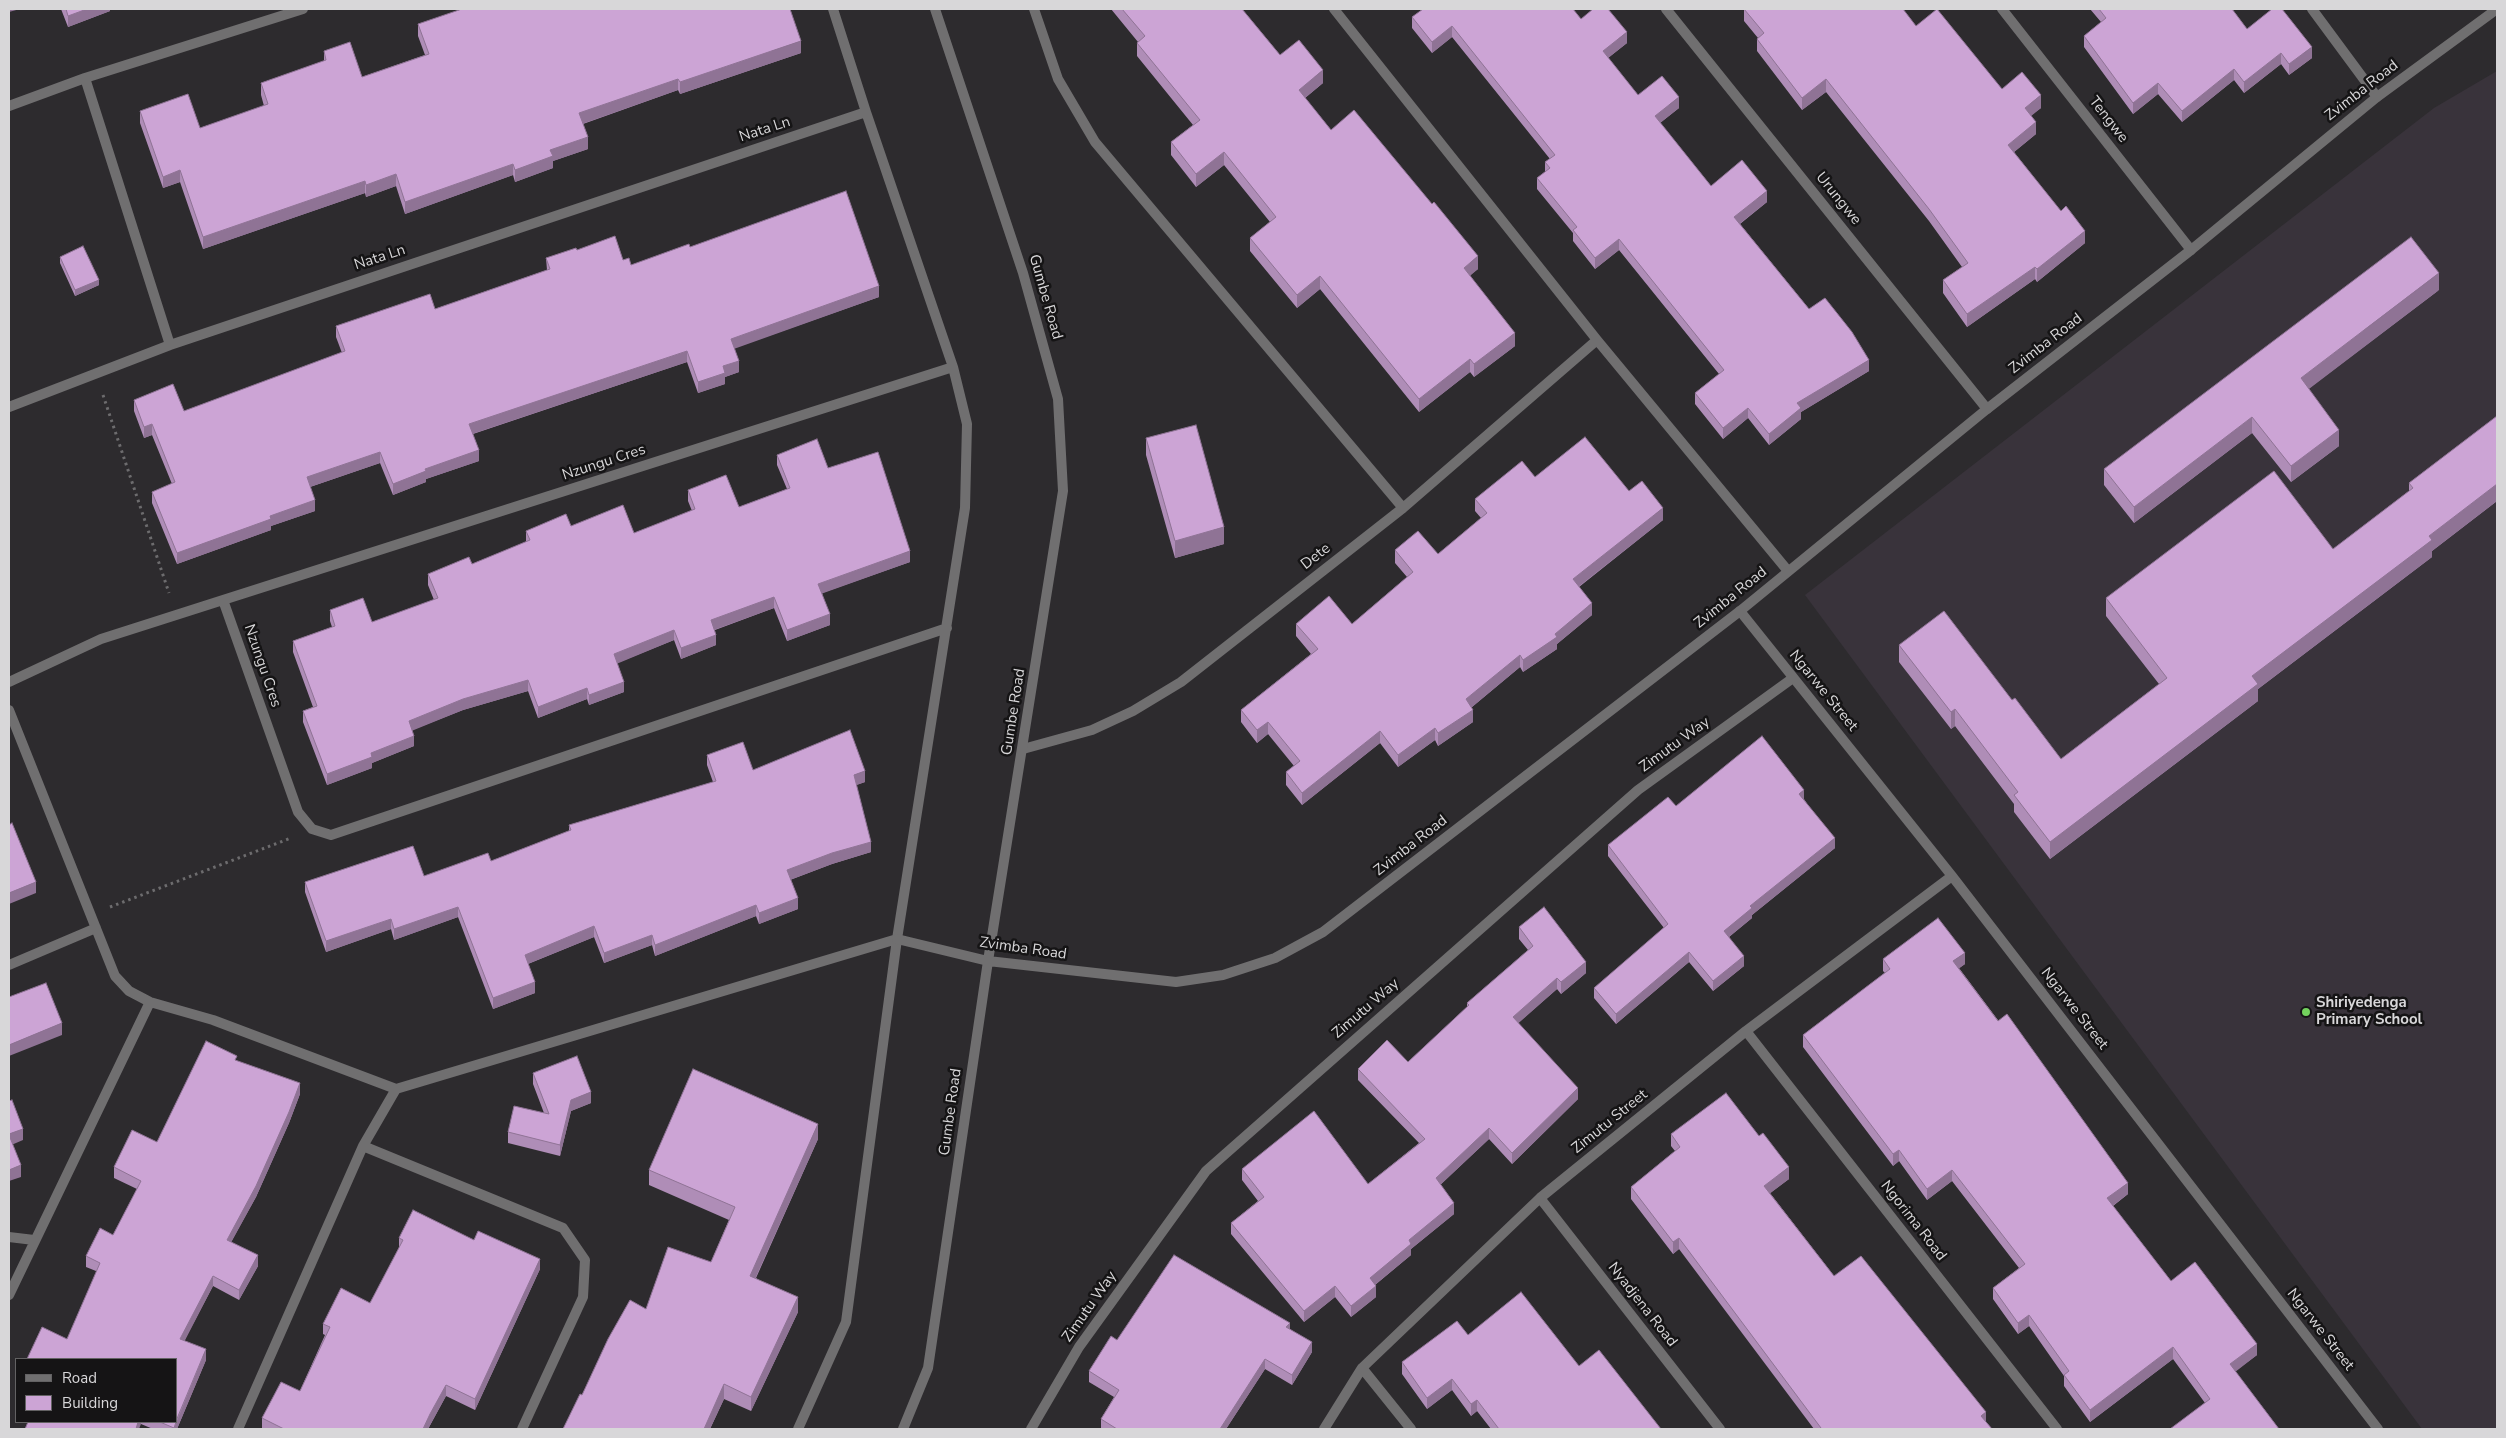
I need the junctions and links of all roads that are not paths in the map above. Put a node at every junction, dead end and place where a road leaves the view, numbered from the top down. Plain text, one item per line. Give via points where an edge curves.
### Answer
1 (303, 9) edge
2 (833, 9) edge
3 (935, 9) edge
4 (1034, 9) edge
5 (1334, 9) edge
6 (1666, 9) edge
7 (2002, 9) edge
8 (2312, 9) edge
9 (2497, 9) edge
10 (85, 78) junction
11 (2377, 97) junction
12 (9, 106) edge
13 (866, 112) junction
14 (2191, 250) junction
15 (1597, 340) junction
16 (170, 345) junction
17 (953, 367) junction
18 (9, 406) edge
19 (1987, 409) junction
20 (1403, 508) junction
21 (1788, 571) junction
22 (223, 600) junction
23 (1740, 611) junction
24 (947, 628) junction
25 (1793, 678) junction
26 (9, 682) edge
27 (9, 710) edge
28 (1023, 749) junction
29 (1952, 876) junction
30 (96, 928) junction
31 (897, 939) junction
32 (988, 961) junction
33 (9, 965) edge
34 (150, 1002) junction
35 (1746, 1031) junction
36 (396, 1089) junction
37 (363, 1146) junction
38 (1540, 1198) junction
39 (9, 1237) edge
40 (34, 1240) junction
41 (9, 1295) edge
42 (1362, 1368) junction
43 (238, 1429) edge
44 (522, 1429) edge
45 (798, 1429) edge
46 (903, 1429) edge
47 (1031, 1429) edge
48 (1324, 1429) edge
49 (1411, 1429) edge
50 (1720, 1429) edge
51 (2058, 1429) edge
52 (2378, 1429) edge

1 - 10 street
2 - 13 street
3 - 28 street, Gumbe Road via 1023,273 1058,399 1063,491
4 - 20 street via 1058,79 1095,142
5 - 15 street
6 - 19 street, Urungwe
7 - 14 street, Tengwe
8 - 11 street
9 - 11 street, Zvimba Road
10 - 12 street
10 - 16 street
11 - 14 street, Zvimba Road
13 - 16 street, Nata Ln
13 - 17 street
14 - 19 street, Zvimba Road
15 - 20 street, Dete
15 - 21 street
16 - 18 street, Nata Ln
17 - 22 street, Nzungu Cres
17 - 24 street via 967,424 965,508
19 - 21 street, Zvimba Road
20 - 28 street, Dete via 1181,682 1133,711 1092,730
21 - 23 street, Zvimba Road
22 - 24 street, Nzungu Cres via 298,812 312,829 331,835
22 - 26 street via 102,639
23 - 25 street, Ngarwe Street
23 - 32 street, Zvimba Road via 1323,932 1275,958 1223,975 1176,982
24 - 31 street
25 - 29 street, Ngarwe Street
25 - 47 street, Zimutu Way via 1638,790 1206,1170 1079,1347
27 - 30 street
28 - 32 street, Gumbe Road
29 - 35 street, Zimutu Street
29 - 52 street, Ngarwe Street
30 - 33 street
30 - 34 street via 115,976 129,991
31 - 32 street, Zvimba Road
31 - 36 street
31 - 45 street via 846,1322
32 - 46 street, Gumbe Road via 928,1368
34 - 36 street via 213,1020
34 - 40 street
35 - 38 street, Zimutu Street
35 - 51 street, Ngorima Road
36 - 37 street
37 - 43 street
37 - 44 street via 563,1228 585,1260 583,1297
38 - 42 street, Zimutu Street
38 - 50 street, Nyadjena Road
39 - 40 street
40 - 41 street
42 - 48 street, Zimutu Street
42 - 49 street

